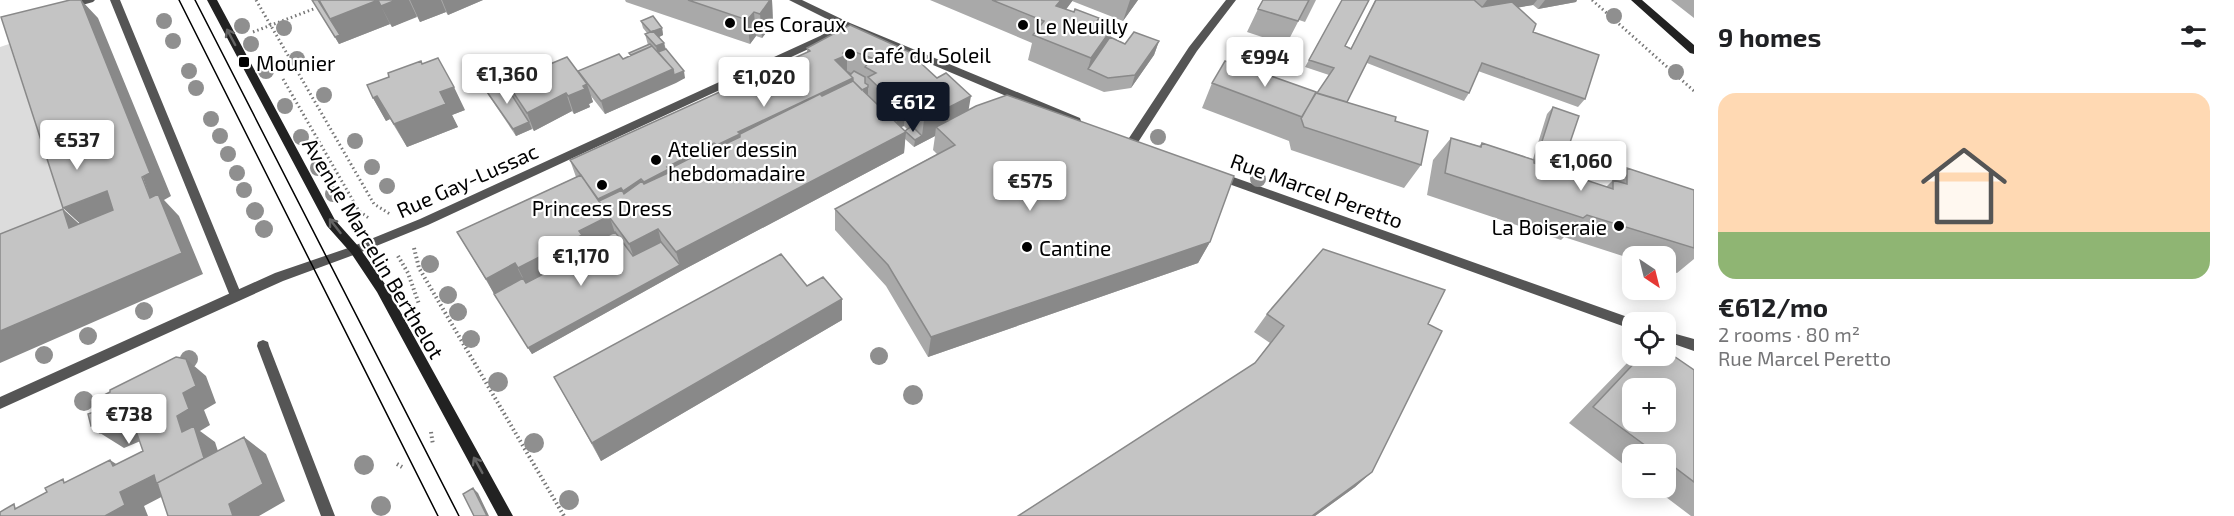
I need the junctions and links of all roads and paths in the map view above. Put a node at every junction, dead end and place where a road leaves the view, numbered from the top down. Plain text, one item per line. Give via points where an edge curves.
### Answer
1 (90, 0) edge
2 (115, 0) edge
3 (212, 0) edge
4 (256, 0) edge
5 (794, 0) edge
6 (1231, 0) edge
7 (1592, 0) edge
8 (1636, 0) edge
9 (56, 8) edge
10 (316, 8) edge
11 (271, 25) junction
12 (847, 25) junction
13 (1694, 51) edge
14 (1694, 91) edge
15 (1089, 126) edge
16 (1131, 144) edge
17 (1206, 171) edge
18 (374, 204) dead end
19 (411, 239) dead end
20 (355, 250) junction
21 (236, 296) junction
22 (1622, 320) edge
23 (1676, 339) edge
24 (1694, 345) edge
25 (263, 346) dead end
26 (0, 403) edge
27 (328, 516) edge
28 (506, 516) edge
29 (564, 516) edge

1 - 9 street
2 - 21 street
20 -> 3 main road, Avenue Marcelin Berthelot via 331,223
4 - 11 path, Avenue Marcelin Berthelot
5 - 12 street
6 - 16 street via 1192,49
7 - 14 path
8 - 13 main road
10 - 11 path
11 - 18 path, Avenue Marcelin Berthelot
12 - 15 street
12 - 20 street, Rue Gay-Lussac via 424,222
17 - 22 street, Rue Marcel Peretto
19 - 29 path, Avenue Marcelin Berthelot via 419,268
20 - 21 street, Rue Gay-Lussac
28 -> 20 main road, Avenue Marcelin Berthelot via 381,288
21 - 26 street, Rue Gay-Lussac
23 - 24 street
25 - 27 street

